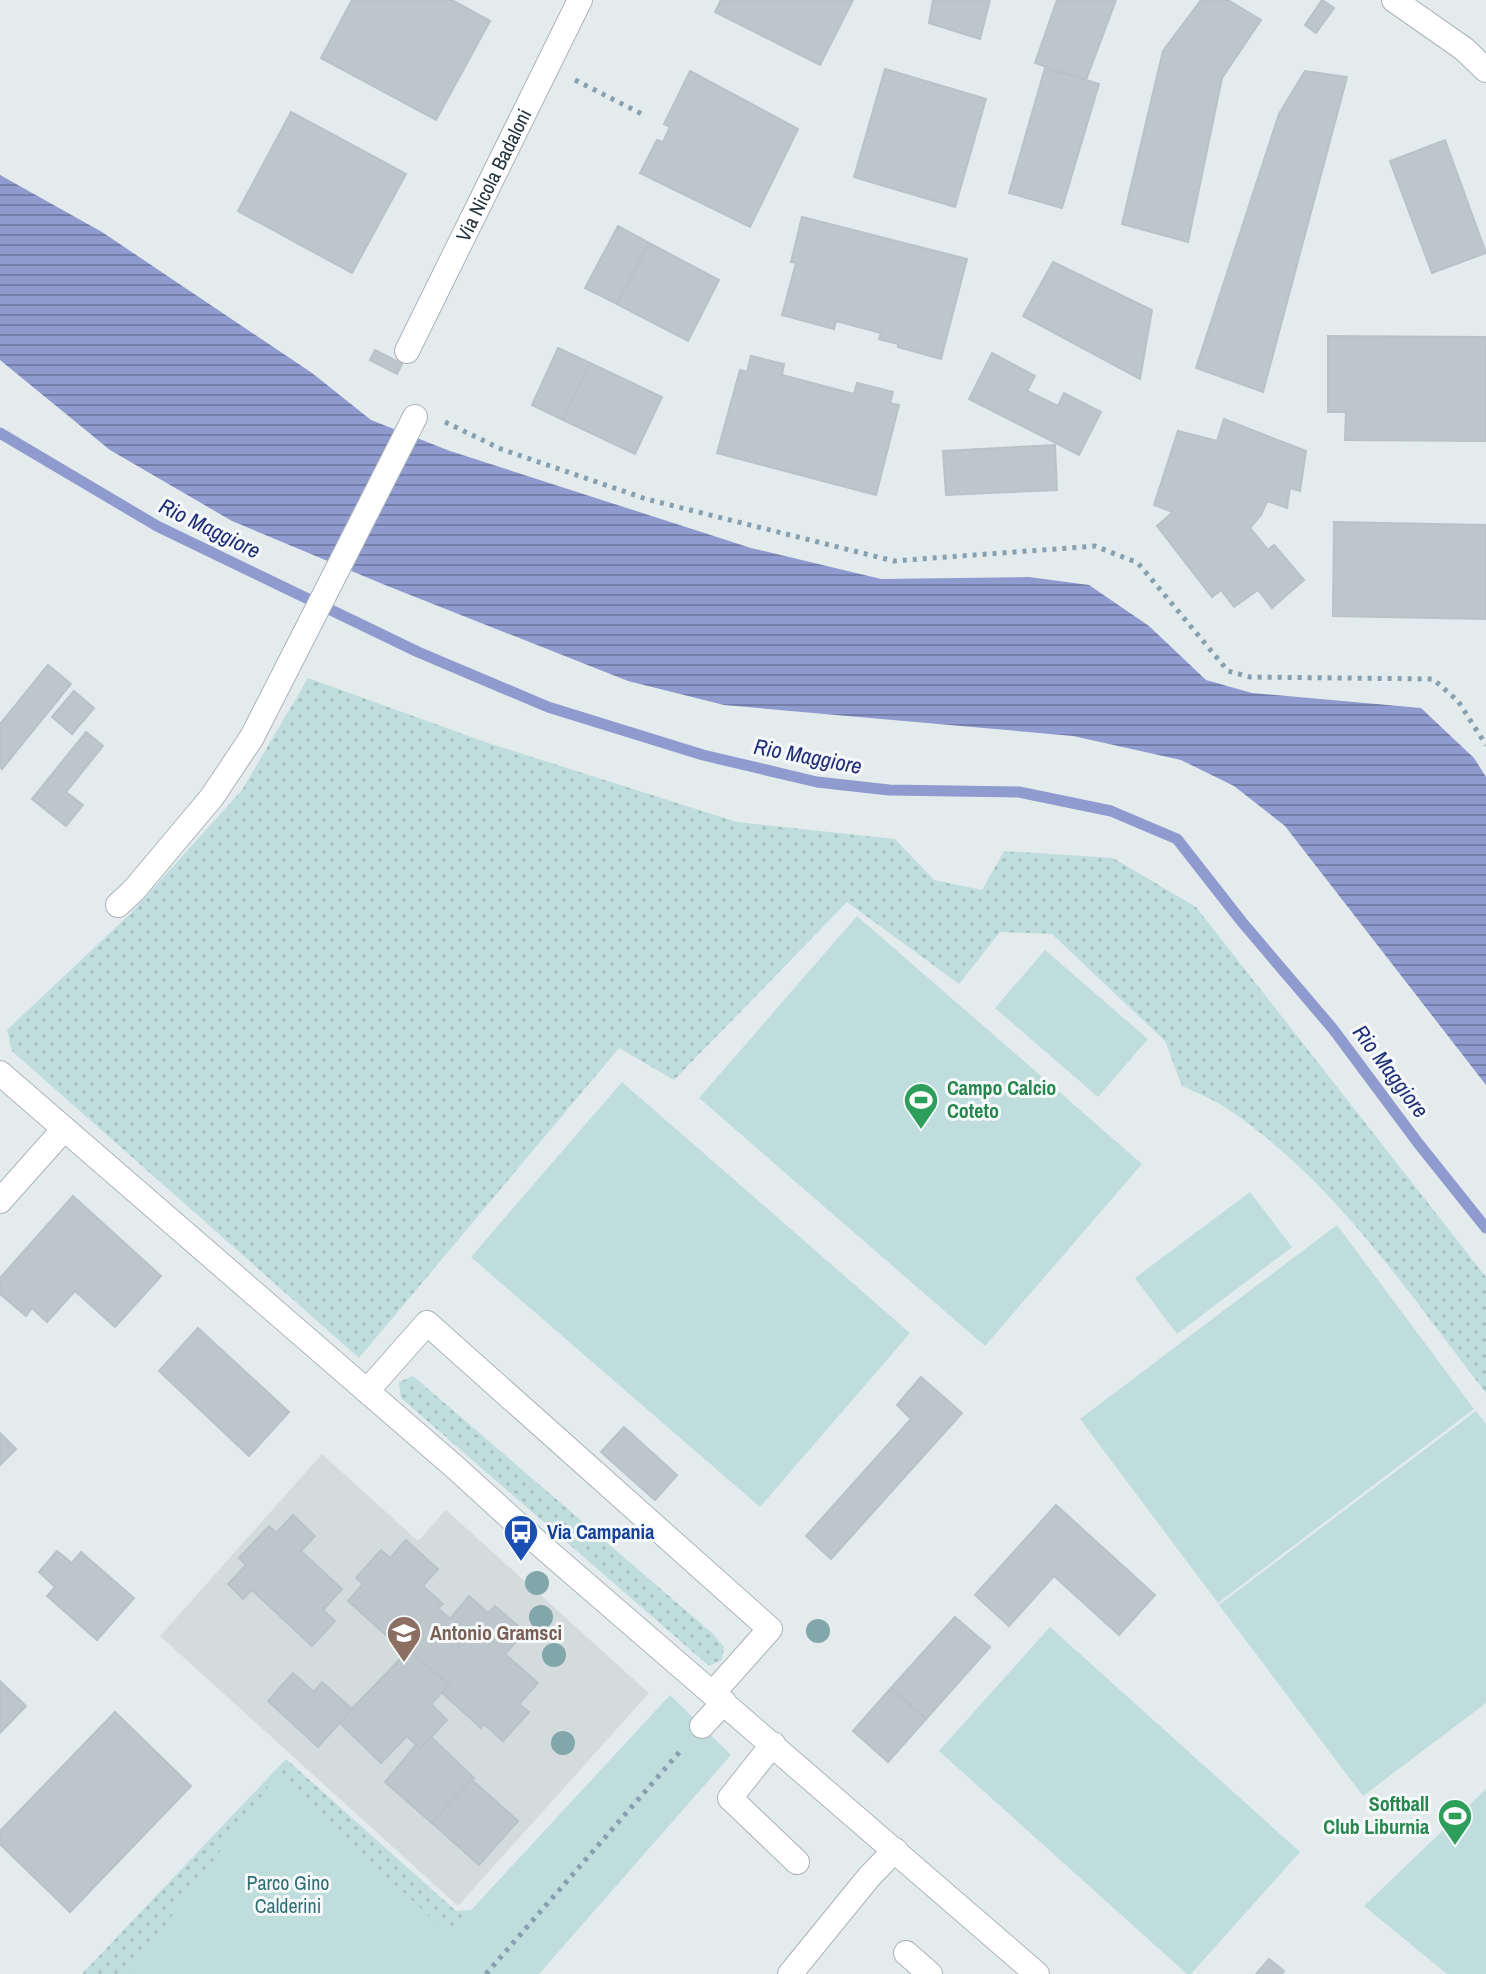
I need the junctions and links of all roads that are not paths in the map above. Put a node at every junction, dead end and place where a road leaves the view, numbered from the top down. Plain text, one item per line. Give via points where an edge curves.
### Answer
1 (580, 0) edge
2 (1394, 0) edge
3 (1482, 61) edge
4 (407, 351) dead end
5 (415, 417) dead end
6 (118, 905) dead end
7 (0, 1073) edge
8 (64, 1129) junction
9 (0, 1201) edge
10 (367, 1391) junction
11 (719, 1697) junction
12 (702, 1726) road end
13 (773, 1744) junction
14 (895, 1850) junction
15 (797, 1862) dead end
16 (906, 1953) dead end
17 (790, 1974) edge
18 (930, 1974) edge
19 (1037, 1974) edge

1 - 4 street, Via Nicola Badaloni
2 - 3 street
5 - 6 street via 252,737 212,797
7 - 8 street
8 - 9 street
8 - 10 street
10 - 11 street
10 - 11 street via 427,1323 770,1629
11 - 12 street
11 - 13 street
13 - 14 street
13 - 15 street via 730,1798
14 - 17 street
14 - 19 street
16 - 18 street

